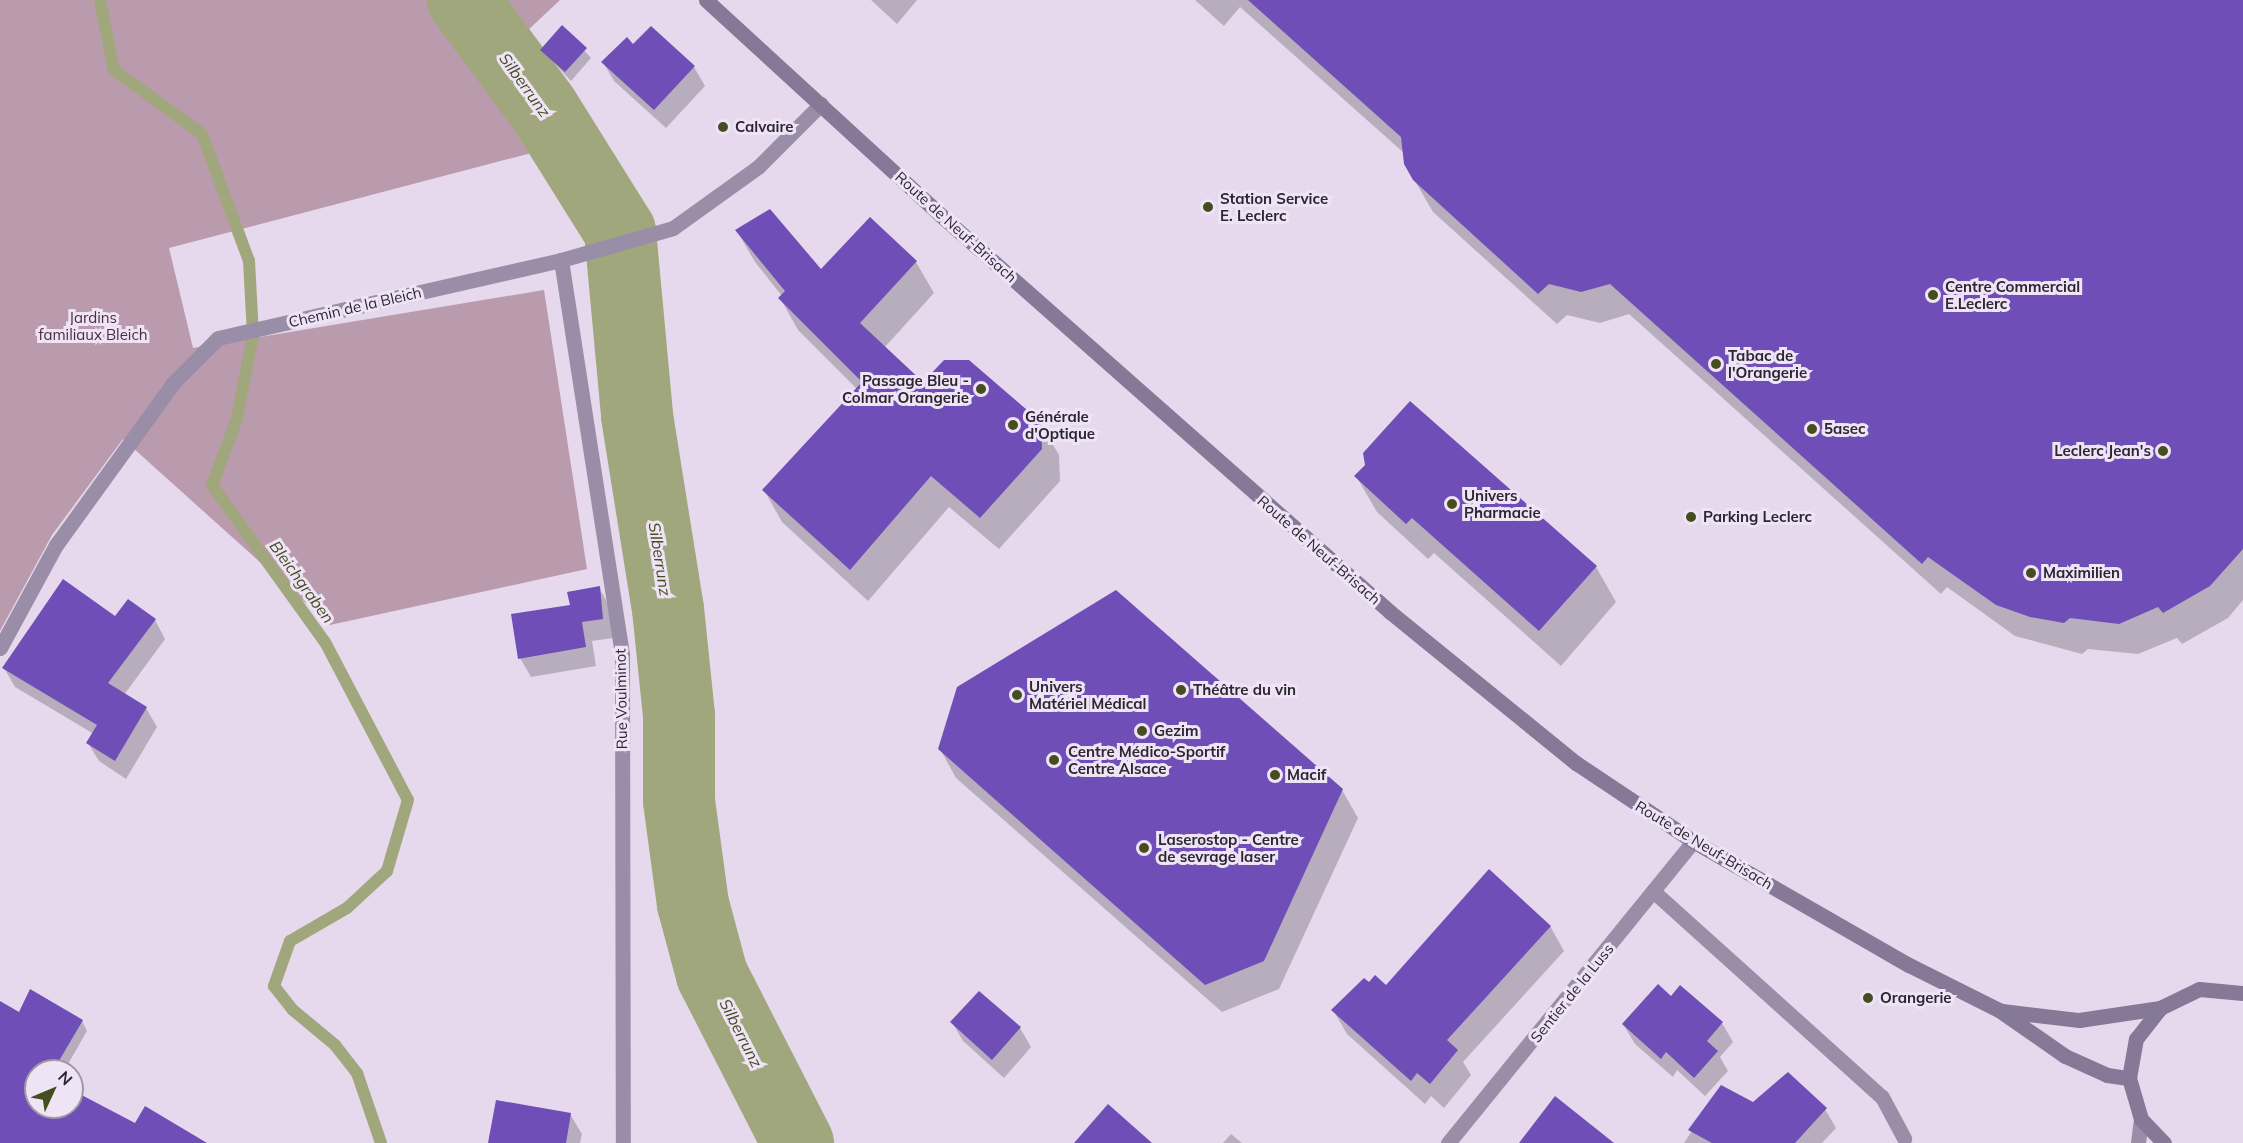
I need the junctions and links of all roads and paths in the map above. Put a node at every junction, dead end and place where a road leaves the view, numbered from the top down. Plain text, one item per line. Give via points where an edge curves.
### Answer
1 (706, 0) edge
2 (821, 104) junction
3 (561, 260) junction
4 (0, 648) edge
5 (1693, 841) junction
6 (1653, 891) junction
7 (2243, 992) edge
8 (2160, 1008) junction
9 (1999, 1010) junction
10 (2129, 1078) junction
11 (2141, 1119) junction
12 (1904, 1141) edge
13 (623, 1143) edge
14 (1448, 1143) edge
15 (2138, 1143) edge
16 (2164, 1143) edge

1 - 2 main road, Route de Neuf-Brisach
2 - 3 street, Chemin de la Bleich via 758,167 673,228
2 - 5 main road, Route de Neuf-Brisach via 945,219 1438,654 1576,763
3 - 4 street, Chemin de la Bleich via 218,338 174,382 56,546
3 - 13 street, Rue Voulminot via 622,655
5 - 6 street, Sentier de la Luss
5 - 9 main road, Route de Neuf-Brisach via 1909,965
6 - 12 street via 1882,1097
6 - 14 street, Sentier de la Luss
7 - 8 main road via 2199,989
8 - 9 main road, Route de Neuf-Brisach via 2079,1020
8 - 10 main road via 2136,1040
9 - 10 main road, Route de Neuf-Brisach via 2065,1056 2107,1074
10 - 11 main road
11 - 15 street
11 - 16 main road

